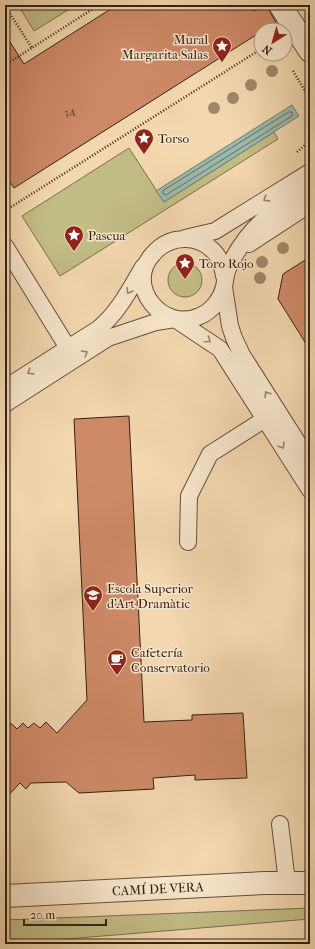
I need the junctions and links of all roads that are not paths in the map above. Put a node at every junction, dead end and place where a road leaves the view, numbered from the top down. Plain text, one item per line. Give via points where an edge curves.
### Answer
1 (280, 5) edge
2 (310, 51) edge
3 (310, 172) edge
4 (310, 188) edge
5 (310, 204) edge
6 (183, 238) junction
7 (5, 246) edge
8 (235, 255) junction
9 (149, 257) junction
10 (224, 281) junction
11 (175, 319) junction
12 (68, 348) junction
13 (5, 388) edge
14 (5, 404) edge
15 (265, 419) junction
16 (310, 462) edge
17 (310, 490) edge
18 (188, 542) dead end
19 (280, 824) dead end
20 (287, 882) junction
21 (310, 883) edge
22 (5, 896) edge

1 - 2 street
3 -> 6 lane via 215,231
4 - 8 lane via 271,213
5 - 8 lane
6 - 9 lane via 170,241
6 - 10 lane via 195,240 216,254 222,265
7 - 12 lane
8 - 10 lane
9 - 11 lane via 143,278 144,290 156,308 164,315
9 -> 12 lane via 107,322
10 - 11 lane via 219,299 212,309 188,320
16 -> 10 lane via 242,355 230,326
14 -> 11 lane via 108,338 156,322
11 -> 15 lane via 220,349
12 -> 13 lane
15 -> 17 lane
15 - 18 lane via 210,454 189,496
19 - 20 lane
20 - 21 street, CAMÍ DE VERA
20 - 22 street, CAMÍ DE VERA

